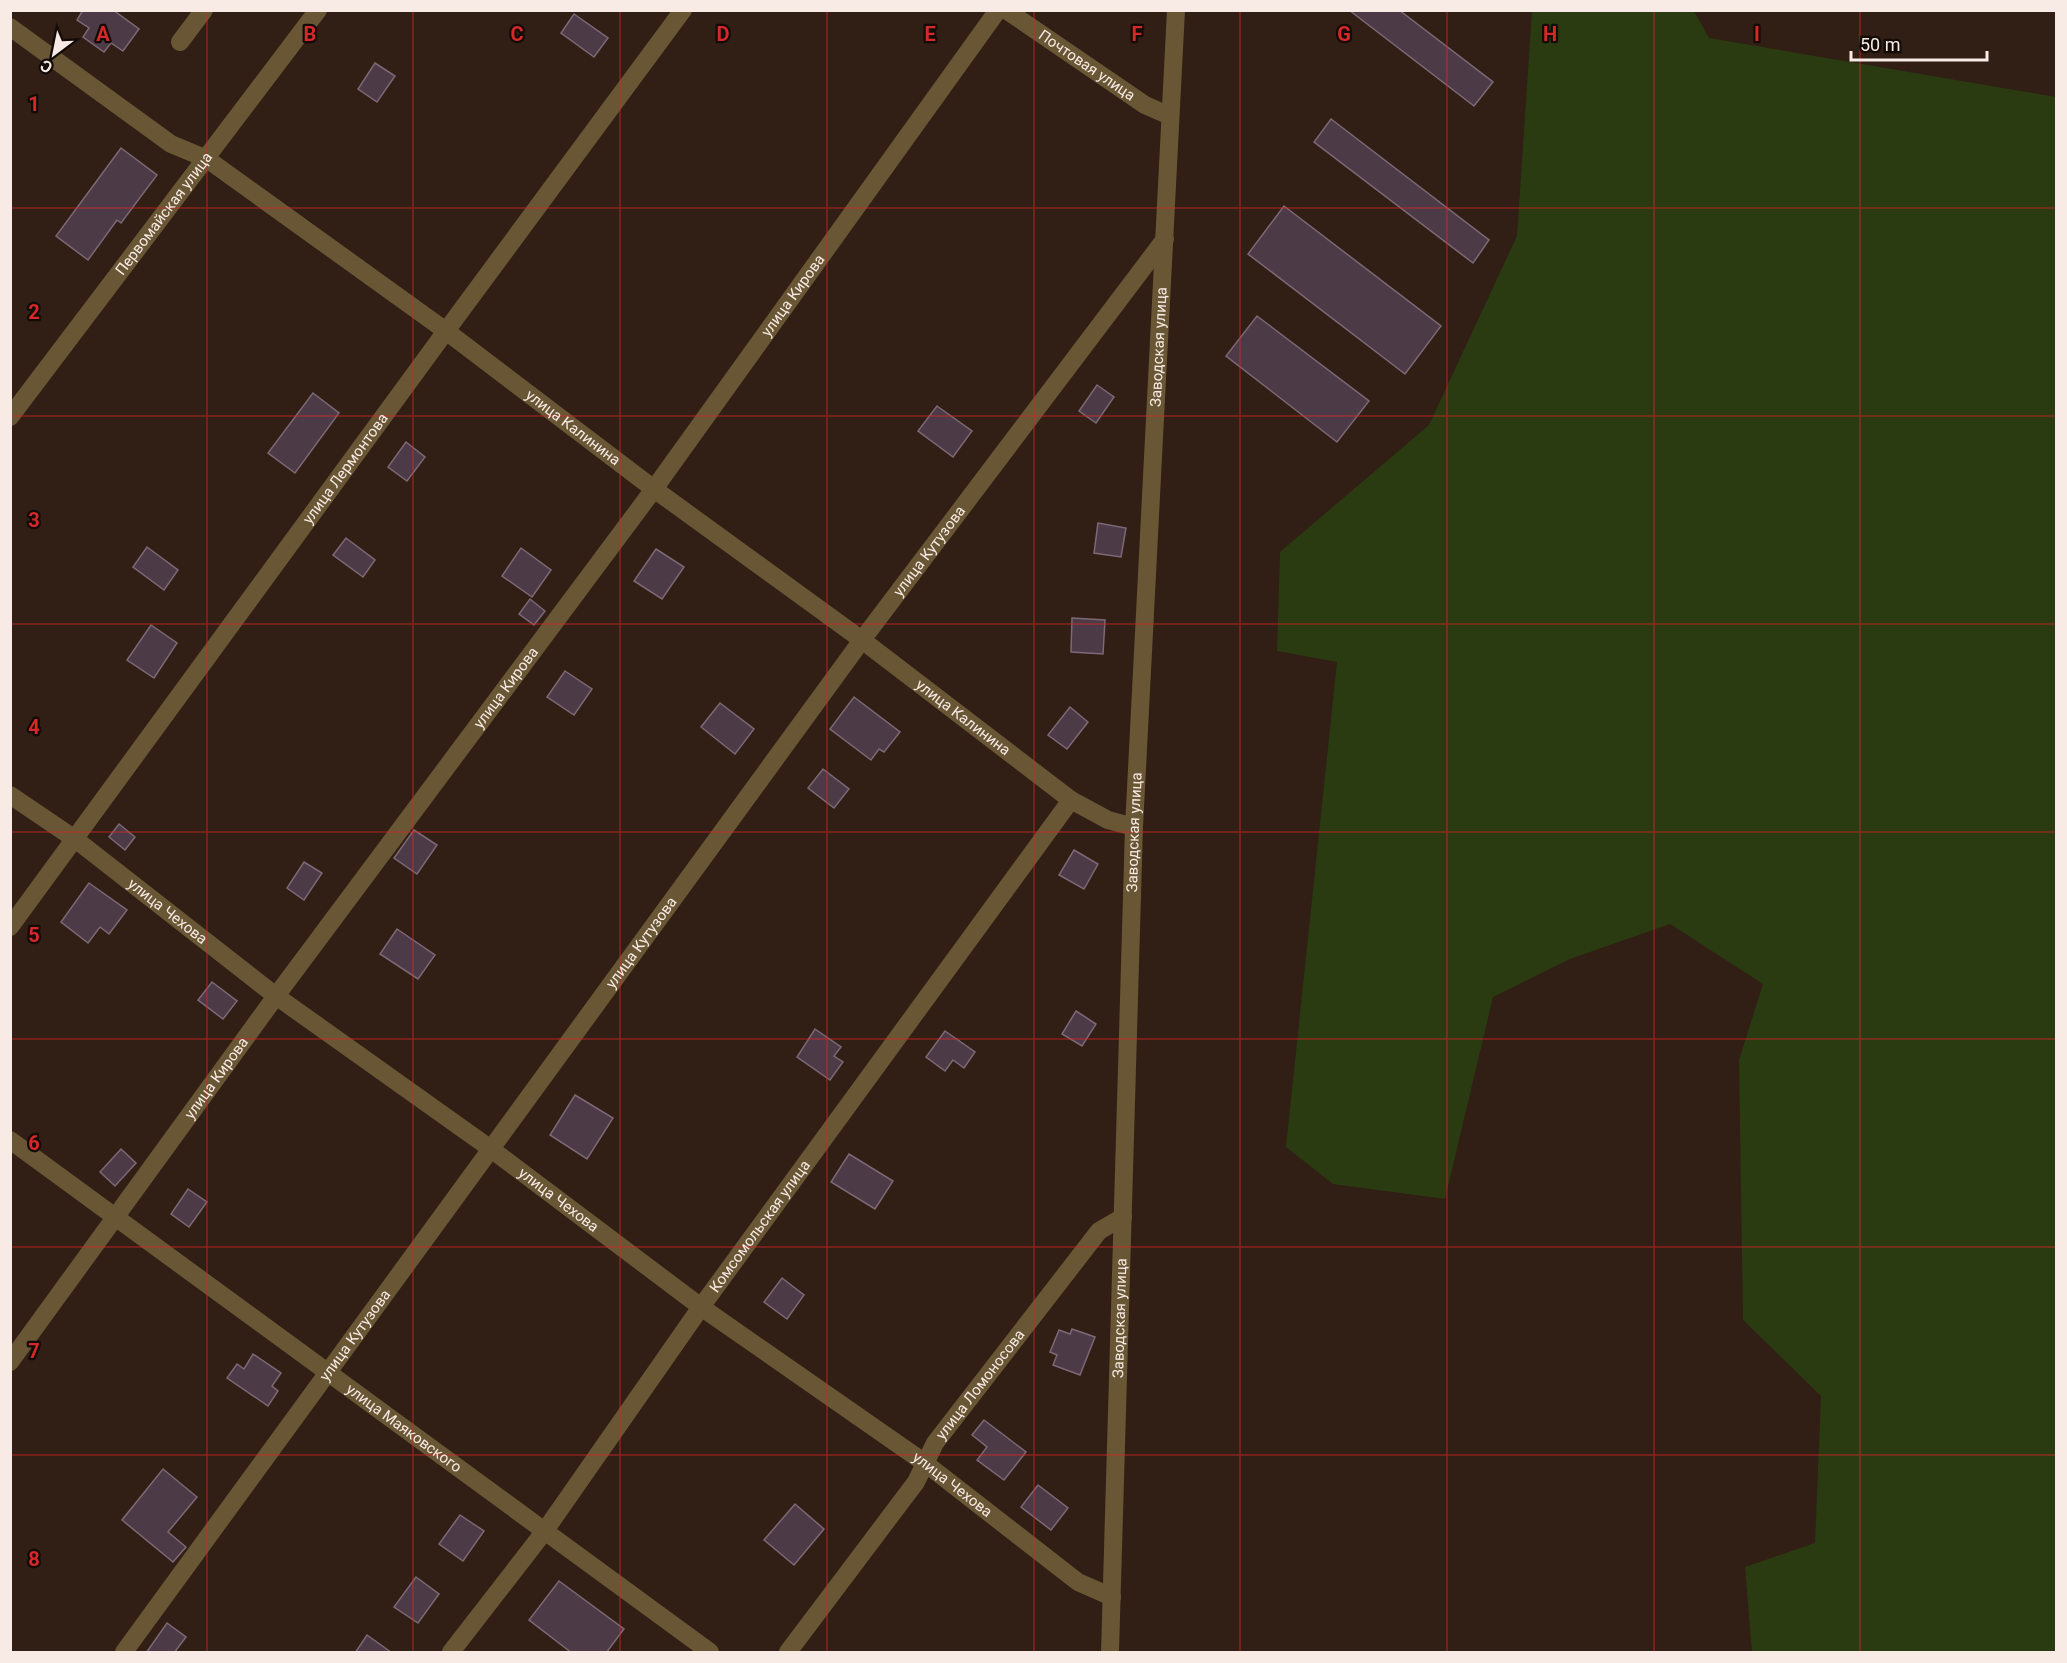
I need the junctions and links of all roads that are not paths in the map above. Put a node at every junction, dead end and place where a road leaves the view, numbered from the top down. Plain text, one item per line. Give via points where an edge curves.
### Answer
1 (204, 10) edge
2 (318, 10) edge
3 (683, 10) edge
4 (998, 10) edge
5 (1006, 10) edge
6 (1176, 10) edge
7 (10, 27) edge
8 (180, 42) dead end
9 (1170, 116) junction
10 (207, 159) junction
11 (1165, 239) junction
12 (446, 331) junction
13 (10, 417) edge
14 (654, 489) junction
15 (862, 640) junction
16 (10, 795) edge
17 (1071, 800) junction
18 (1134, 827) junction
19 (75, 839) junction
20 (10, 927) edge
21 (276, 996) junction
22 (10, 1140) edge
23 (491, 1149) junction
24 (115, 1217) junction
25 (1123, 1217) junction
26 (701, 1307) junction
27 (10, 1362) edge
28 (328, 1372) junction
29 (925, 1463) junction
30 (543, 1532) junction
31 (1112, 1597) junction
32 (124, 1653) edge
33 (451, 1653) edge
34 (710, 1653) edge
35 (788, 1653) edge
36 (1110, 1653) edge

1 - 8 street
2 - 10 street, Первомайская улица
3 - 12 street, улица Лермонтова
4 - 14 street, улица Кирова
5 - 9 street, Почтовая улица via 1146,105
6 - 9 street, Заводская улица
7 - 10 street, улица Калинина via 171,144
9 - 11 street, Заводская улица
10 - 12 street, улица Калинина
10 - 13 street, Первомайская улица
11 - 15 street, улица Кутузова
11 - 18 street, Заводская улица
12 - 14 street, улица Калинина
12 - 19 street, улица Лермонтова
14 - 15 street, улица Калинина
14 - 21 street, улица Кирова
15 - 17 street, улица Калинина
15 - 23 street, улица Кутузова
16 - 19 street, улица Чехова
17 - 18 street, улица Калинина via 1108,820
17 - 26 street, Комсомольская улица
18 - 25 street, Заводская улица
19 - 20 street, улица Лермонтова
19 - 21 street, улица Чехова
21 - 23 street, улица Чехова
21 - 24 street, улица Кирова
22 - 24 street, улица Маяковского
23 - 26 street, улица Чехова
23 - 28 street, улица Кутузова
24 - 27 street, улица Кирова
24 - 28 street, улица Маяковского
25 - 29 street, улица Ломоносова via 1099,1231 935,1443
25 - 31 street, Заводская улица
26 - 29 street, улица Чехова
26 - 30 street, Комсомольская улица
28 - 30 street, улица Маяковского
28 - 32 street, улица Кутузова
29 - 31 street, улица Чехова via 1078,1582
29 - 35 street, улица Ломоносова via 916,1482
30 - 33 street, Комсомольская улица
30 - 34 street, улица Маяковского
31 - 36 street, Заводская улица

